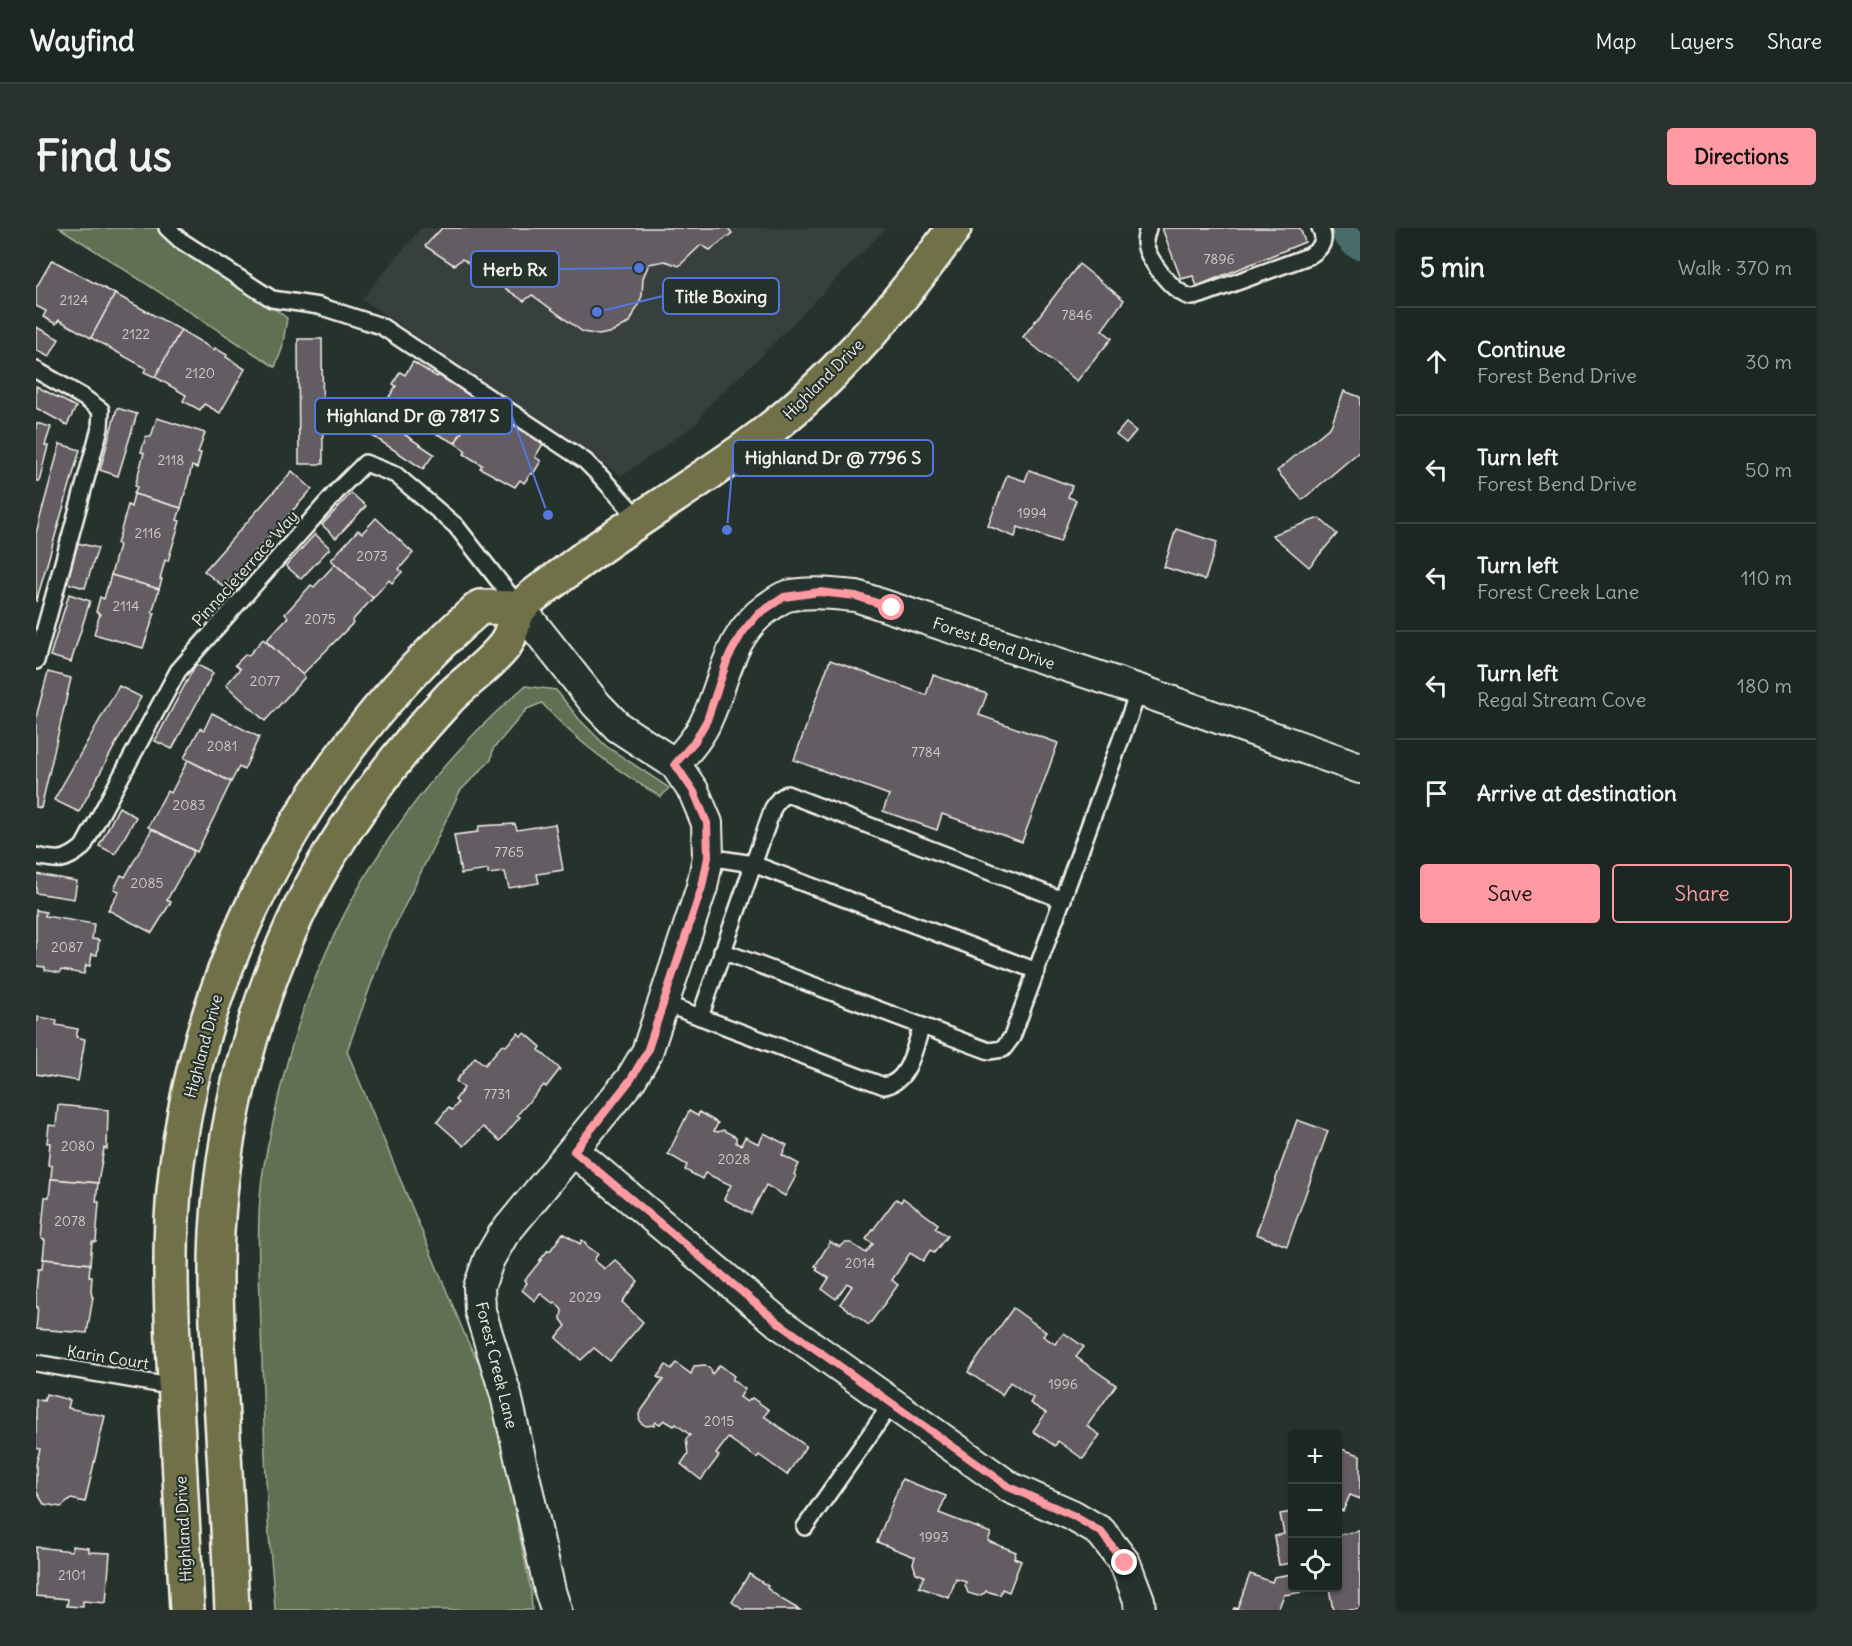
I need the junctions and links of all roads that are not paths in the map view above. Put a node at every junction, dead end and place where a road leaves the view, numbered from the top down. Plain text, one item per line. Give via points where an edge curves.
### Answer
1 (167, 228) edge
2 (954, 228) edge
3 (1148, 228) edge
4 (1320, 228) edge
5 (36, 370) edge
6 (640, 520) junction
7 (520, 608) junction
8 (36, 661) edge
9 (1139, 690) junction
10 (675, 764) junction
11 (1360, 768) edge
12 (36, 856) edge
13 (708, 857) junction
14 (753, 864) junction
15 (1063, 900) junction
16 (722, 951) junction
17 (1037, 970) junction
18 (663, 1003) junction
19 (700, 1017) junction
20 (922, 1026) junction
21 (574, 1151) junction
22 (36, 1363) edge
23 (175, 1387) junction
24 (892, 1404) junction
25 (805, 1527) dead end
26 (187, 1610) edge
27 (232, 1610) edge
28 (556, 1610) edge
29 (1140, 1610) edge

1 - 6 lane via 272,298 319,306 381,326 585,461
2 - 6 main road, Highland Drive via 866,337 794,409 772,429
3 - 4 lane via 1145,242 1149,254 1172,285 1192,297 1309,256 1323,243
5 - 8 lane via 101,410 100,428
6 - 7 main road, Highland Drive via 600,545
7 - 10 street, Forest Creek Lane via 618,727
7 - 12 lane, Pinnacleterrace Way via 456,526 396,476 365,464 178,670 82,847 70,858
7 - 23 main road, Highland Drive via 480,607 444,638 375,713 296,822 242,926 204,1034 178,1157 171,1275
7 - 27 main road via 508,642 415,736 344,832 303,905 250,1040 228,1133 217,1234
9 - 10 street, Forest Bend Drive via 856,596 819,592 784,597 757,615 742,633 728,658 707,720
9 - 11 street, Forest Bend Drive
9 - 15 lane
10 - 13 street, Forest Creek Lane via 694,792 707,823
13 - 14 lane
13 - 18 street, Forest Creek Lane via 702,887
14 - 15 lane via 773,808 787,794
14 - 16 lane
14 - 17 lane
15 - 17 lane
16 - 19 lane
16 - 20 lane
17 - 20 lane via 1012,1037 1003,1049 988,1051
18 - 19 lane
18 - 21 street, Forest Creek Lane via 647,1052 631,1079
19 - 20 lane via 884,1086 893,1085 905,1072
21 - 24 street via 779,1323
21 - 28 street, Forest Creek Lane via 503,1235 479,1287 480,1311 506,1395
22 - 23 lane, Karin Court
23 - 26 main road, Highland Drive
24 - 25 lane
24 - 29 street via 1011,1488 1101,1532 1125,1563 1140,1600

